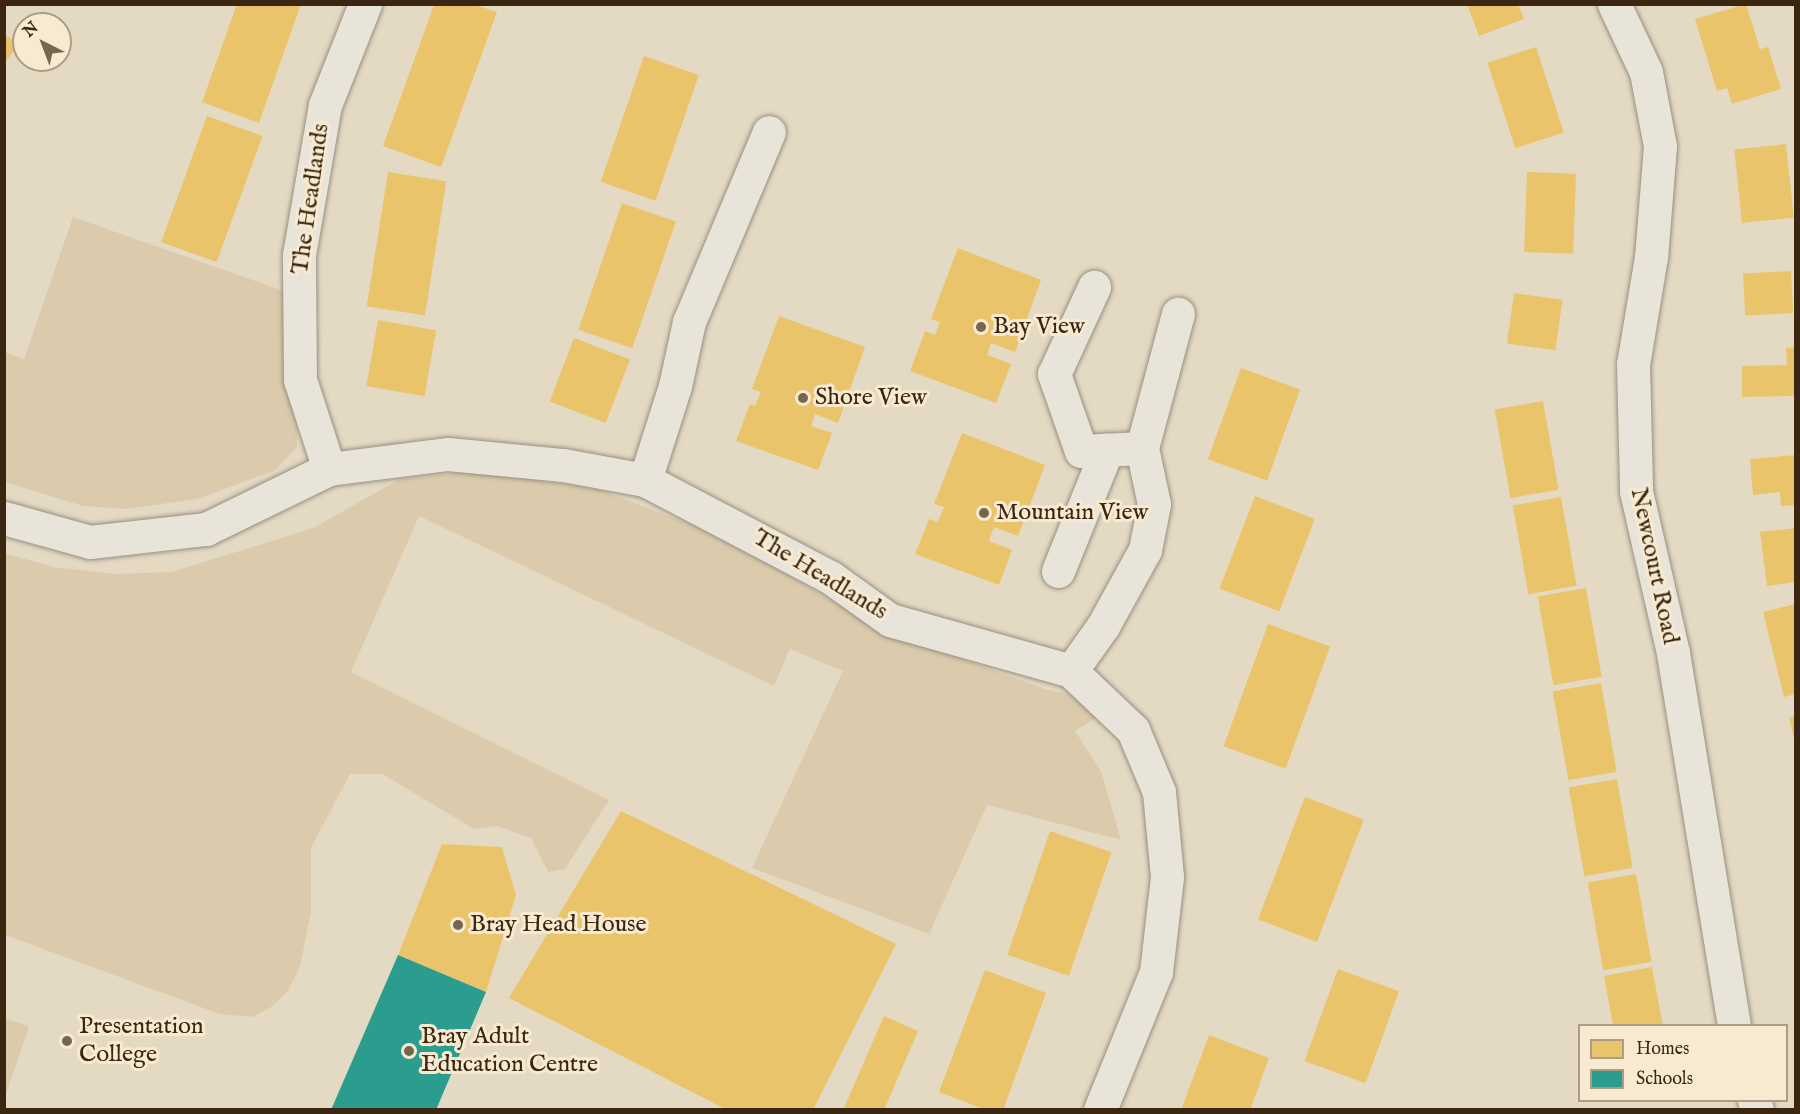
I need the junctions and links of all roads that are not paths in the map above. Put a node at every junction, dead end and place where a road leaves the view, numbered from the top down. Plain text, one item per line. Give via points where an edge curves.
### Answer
1 (365, 4) edge
2 (1614, 4) edge
3 (769, 132) dead end
4 (1094, 287) dead end
5 (1178, 314) dead end
6 (1142, 448) junction
7 (1107, 450) junction
8 (329, 469) junction
9 (645, 480) junction
10 (4, 518) edge
11 (1058, 571) dead end
12 (1071, 671) junction
13 (1734, 1024) edge
14 (1100, 1110) edge

1 - 8 street, The Headlands via 325,105 299,255 300,380
2 - 13 street, Newcourt Road via 1646,72 1660,146 1651,257 1633,364 1636,490 1673,653
3 - 9 street via 689,322 675,386
4 - 7 street via 1054,374 1081,451
5 - 6 street
6 - 7 street
6 - 12 street via 1154,504 1145,550 1103,626
7 - 11 street
8 - 9 street, The Headlands via 448,454 564,465
8 - 10 street, The Headlands via 206,529 90,543
9 - 12 street, The Headlands via 830,577 890,620
12 - 14 street, The Headlands via 1133,730 1159,792 1167,877 1156,972

